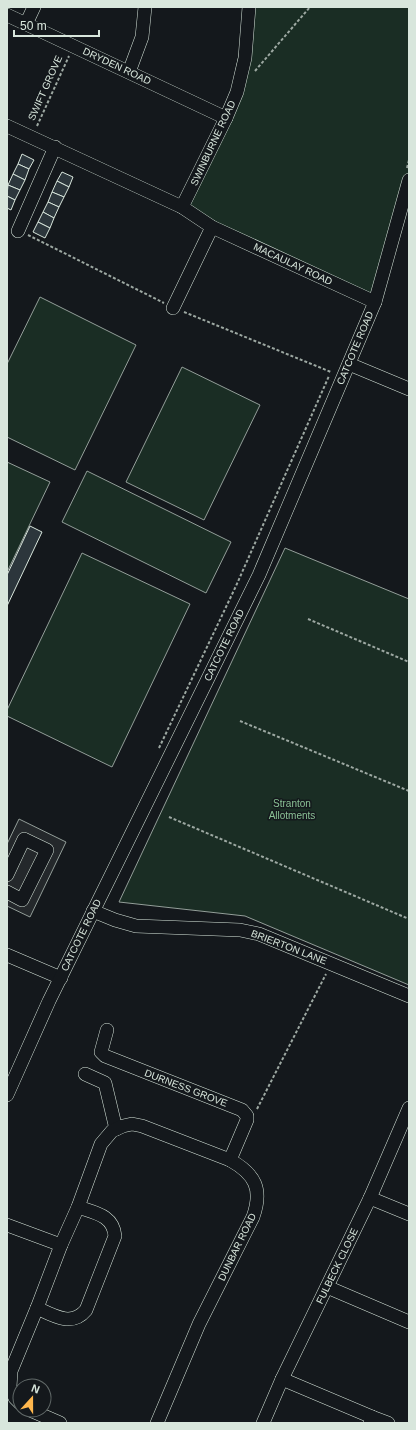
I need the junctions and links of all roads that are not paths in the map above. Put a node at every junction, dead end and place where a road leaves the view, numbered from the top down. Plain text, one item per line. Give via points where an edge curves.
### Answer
1 (34, 7) edge
2 (145, 7) edge
3 (249, 7) edge
4 (7, 15) edge
5 (26, 24) junction
6 (129, 72) junction
7 (226, 118) junction
8 (7, 126) edge
9 (55, 147) junction
10 (407, 177) edge
11 (182, 207) junction
12 (212, 227) junction
13 (18, 230) dead end
14 (375, 302) junction
15 (173, 308) dead end
16 (349, 364) junction
17 (409, 389) edge
18 (10, 860) edge
19 (7, 875) edge
20 (7, 892) edge
21 (93, 911) junction
22 (7, 955) edge
23 (60, 978) junction
24 (409, 996) edge
25 (108, 1030) dead end
26 (85, 1074) dead end
27 (7, 1095) edge
28 (409, 1108) edge
29 (116, 1129) junction
30 (230, 1160) junction
31 (370, 1198) junction
32 (78, 1207) junction
33 (409, 1214) edge
34 (7, 1225) edge
35 (61, 1245) junction
36 (327, 1287) junction
37 (37, 1308) junction
38 (409, 1322) edge
39 (282, 1379) junction
40 (12, 1391) edge
41 (48, 1418) edge
42 (371, 1420) edge
43 (60, 1423) edge
44 (157, 1423) edge
45 (263, 1423) edge
46 (388, 1423) edge

1 - 5 street
2 - 6 street via 142,37
3 - 7 street, SWINBURNE ROAD via 245,58 237,92
4 - 5 street, DRYDEN ROAD
5 - 6 street, DRYDEN ROAD
6 - 7 street, DRYDEN ROAD
7 - 11 street, SWINBURNE ROAD
8 - 9 street, MACAULAY ROAD
9 - 11 street, MACAULAY ROAD
9 - 13 street
10 - 14 street, CATCOTE ROAD
11 - 12 street, MACAULAY ROAD
12 - 14 street, MACAULAY ROAD
12 - 15 street
14 - 16 street, CATCOTE ROAD
16 - 17 street
16 - 21 street, CATCOTE ROAD via 259,575
18 - 19 street
18 - 20 street via 24,839 47,850 22,900
21 - 23 street, CATCOTE ROAD
21 - 24 street, BRIERTON LANE via 136,926 240,930 259,934
22 - 23 street
23 - 27 street, CATCOTE ROAD
25 - 30 street, DURNESS GROVE via 101,1052 105,1056 242,1110 247,1120
26 - 29 street via 105,1083
28 - 31 street, FULBECK CLOSE
29 - 30 street, DUNBAR ROAD via 132,1124 142,1126
29 - 32 street via 101,1144
30 - 44 street, DUNBAR ROAD via 246,1171 254,1181 258,1192 257,1205 199,1324
31 - 33 street
31 - 36 street, FULBECK CLOSE
32 - 35 street
32 - 37 street via 105,1217 114,1229 115,1236 86,1310 69,1320
34 - 35 street
35 - 37 street
36 - 38 street
36 - 39 street, FULBECK CLOSE
37 - 40 street via 11,1371
39 - 42 street
39 - 45 street, FULBECK CLOSE
41 - 43 street
42 - 46 street

